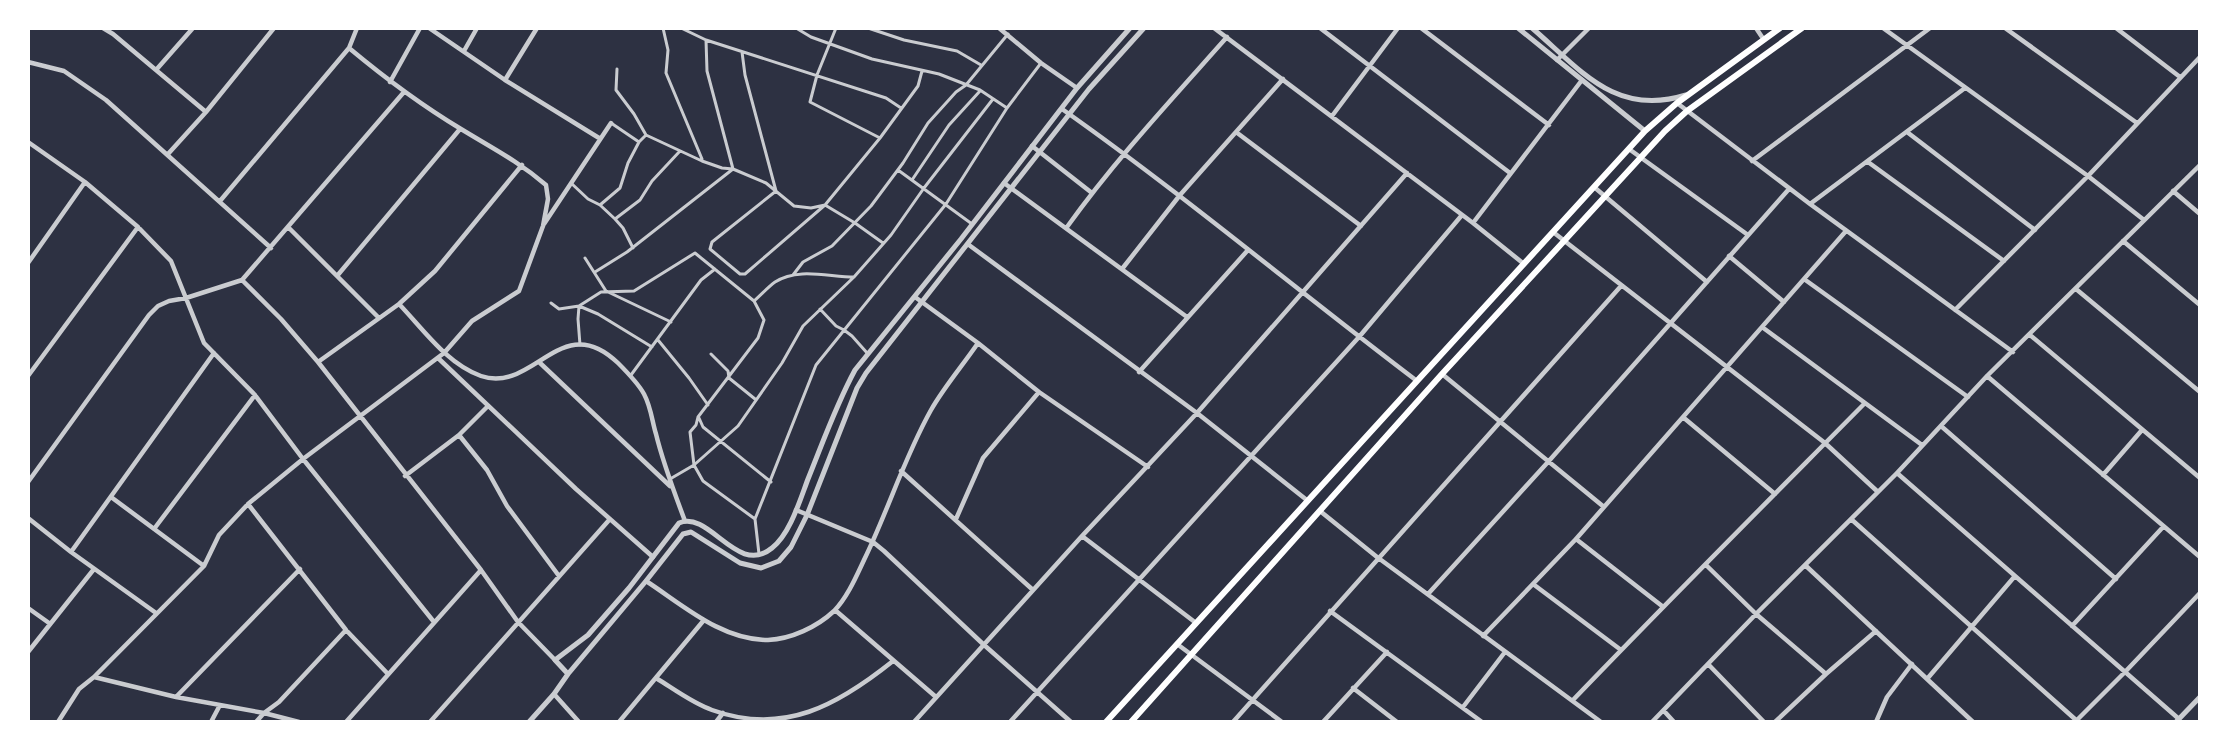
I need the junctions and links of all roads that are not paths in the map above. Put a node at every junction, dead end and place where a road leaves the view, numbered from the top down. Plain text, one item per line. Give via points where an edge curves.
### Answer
1 (103, 28) edge
2 (117, 28) edge
3 (193, 28) edge
4 (274, 28) edge
5 (357, 28) edge
6 (420, 28) edge
7 (429, 28) edge
8 (477, 28) edge
9 (537, 28) edge
10 (663, 28) edge
11 (681, 28) edge
12 (796, 28) edge
13 (837, 28) edge
14 (868, 28) edge
15 (999, 28) edge
16 (1130, 28) edge
17 (1144, 28) edge
18 (1214, 28) edge
19 (1320, 28) edge
20 (1398, 28) edge
21 (1421, 28) edge
22 (1518, 28) edge
23 (1532, 28) edge
24 (1589, 28) edge
25 (1756, 28) edge
26 (1780, 28) edge
27 (1802, 28) edge
28 (1883, 28) edge
29 (1930, 28) edge
30 (2005, 28) edge
31 (2116, 28) edge
32 (112, 34) junction
33 (1008, 34) junction
34 (1227, 37) junction
35 (706, 40) junction
36 (1764, 40) junction
37 (830, 44) junction
38 (1905, 46) junction
39 (349, 48) junction
40 (464, 51) junction
41 (742, 52) junction
42 (1562, 54) junction
43 (2199, 57) edge
44 (1557, 60) junction
45 (28, 62) edge
46 (1041, 63) junction
47 (981, 65) junction
48 (1371, 66) junction
49 (617, 69) dead end
50 (156, 70) junction
51 (922, 71) junction
52 (817, 75) junction
53 (2180, 77) junction
54 (505, 80) junction
55 (1283, 80) junction
56 (1582, 80) junction
57 (390, 82) junction
58 (966, 85) junction
59 (1077, 88) junction
60 (1965, 88) junction
61 (980, 90) junction
62 (404, 92) junction
63 (1691, 93) junction
64 (993, 99) junction
65 (1677, 103) junction
66 (902, 108) junction
67 (1007, 108) junction
68 (1062, 109) junction
69 (1687, 111) junction
70 (206, 112) junction
71 (1071, 115) junction
72 (1332, 116) junction
73 (611, 123) joint
74 (2137, 123) junction
75 (1549, 124) junction
76 (460, 129) junction
77 (1645, 131) junction
78 (1236, 132) junction
79 (1907, 132) junction
80 (646, 135) junction
81 (599, 138) junction
82 (880, 138) junction
83 (639, 142) junction
84 (29, 144) edge
85 (1032, 146) junction
86 (1629, 148) junction
87 (680, 151) junction
88 (1041, 153) junction
89 (1125, 153) junction
90 (168, 154) junction
91 (1641, 157) junction
92 (702, 161) junction
93 (1752, 161) junction
94 (1868, 162) junction
95 (522, 165) junction
96 (2199, 165) edge
97 (733, 169) junction
98 (898, 170) junction
99 (1407, 173) junction
100 (1510, 173) junction
101 (2088, 176) junction
102 (912, 180) junction
103 (85, 182) junction
104 (571, 183) junction
105 (1004, 183) junction
106 (1594, 187) junction
107 (924, 188) junction
108 (1013, 189) junction
109 (1789, 189) junction
110 (776, 190) junction
111 (2173, 191) junction
112 (1092, 193) junction
113 (1179, 195) junction
114 (1605, 196) junction
115 (220, 201) junction
116 (946, 204) junction
117 (1810, 204) junction
118 (600, 205) junction
119 (825, 205) junction
120 (2199, 214) edge
121 (1462, 215) junction
122 (615, 219) junction
123 (2144, 220) junction
124 (855, 223) junction
125 (1473, 223) junction
126 (972, 224) junction
127 (288, 226) junction
128 (543, 226) junction
129 (1361, 226) junction
130 (138, 227) junction
131 (1067, 227) junction
132 (2035, 230) junction
133 (1846, 231) junction
134 (1553, 232) junction
135 (1748, 235) junction
136 (1564, 241) junction
137 (2123, 241) junction
138 (884, 243) junction
139 (969, 245) junction
140 (271, 248) junction
141 (633, 248) junction
142 (1248, 250) junction
143 (1729, 256) junction
144 (585, 258) dead end
145 (2004, 261) junction
146 (28, 263) edge
147 (1524, 264) junction
148 (715, 269) junction
149 (1122, 269) junction
150 (595, 272) junction
151 (793, 274) junction
152 (337, 276) junction
153 (854, 277) junction
154 (1804, 279) junction
155 (242, 280) junction
156 (1707, 282) junction
157 (1621, 286) junction
158 (2076, 289) junction
159 (606, 291) junction
160 (1302, 293) junction
161 (915, 297) junction
162 (186, 298) junction
163 (754, 301) junction
164 (1784, 302) junction
165 (551, 303) dead end
166 (923, 303) junction
167 (399, 304) junction
168 (2199, 305) edge
169 (579, 306) junction
170 (820, 309) junction
171 (1955, 310) junction
172 (1187, 317) junction
173 (379, 318) junction
174 (671, 322) junction
175 (1670, 323) junction
176 (1762, 327) junction
177 (844, 330) junction
178 (2030, 335) junction
179 (1359, 337) junction
180 (658, 340) junction
181 (978, 343) junction
182 (580, 345) junction
183 (652, 348) junction
184 (2013, 352) junction
185 (214, 353) junction
186 (444, 353) junction
187 (711, 354) dead end
188 (867, 354) junction
189 (438, 358) junction
190 (539, 362) junction
191 (318, 363) junction
192 (1727, 367) junction
193 (1139, 372) junction
194 (29, 374) edge
195 (1443, 374) junction
196 (1987, 376) junction
197 (630, 377) junction
198 (729, 378) junction
199 (1417, 381) junction
200 (1039, 392) junction
201 (2199, 392) edge
202 (255, 395) junction
203 (1968, 397) junction
204 (755, 399) junction
205 (1865, 403) junction
206 (708, 405) junction
207 (487, 407) junction
208 (1197, 413) junction
209 (360, 417) junction
210 (698, 417) junction
211 (1684, 418) junction
212 (1499, 423) junction
213 (1941, 426) junction
214 (2142, 430) junction
215 (459, 435) junction
216 (721, 442) junction
217 (1826, 443) junction
218 (1923, 446) junction
219 (1252, 456) junction
220 (303, 459) junction
221 (1548, 462) junction
222 (694, 465) junction
223 (1148, 467) junction
224 (902, 471) junction
225 (1897, 473) junction
226 (2103, 475) junction
227 (405, 476) junction
228 (2199, 478) edge
229 (670, 479) junction
230 (28, 482) edge
231 (771, 482) junction
232 (672, 488) junction
233 (1878, 492) junction
234 (1775, 494) junction
235 (111, 497) junction
236 (1308, 501) junction
237 (248, 504) junction
238 (1604, 507) junction
239 (796, 510) junction
240 (1320, 511) junction
241 (807, 515) junction
242 (28, 518) edge
243 (610, 519) junction
244 (755, 519) junction
245 (956, 519) junction
246 (1851, 519) junction
247 (685, 521) junction
248 (2163, 527) junction
249 (154, 529) junction
250 (1082, 536) junction
251 (1576, 539) junction
252 (873, 542) junction
253 (71, 552) junction
254 (759, 555) junction
255 (653, 556) junction
256 (1377, 557) junction
257 (2199, 557) edge
258 (1706, 565) junction
259 (1805, 565) junction
260 (204, 566) junction
261 (94, 569) junction
262 (300, 569) junction
263 (481, 570) junction
264 (559, 576) junction
265 (2015, 576) junction
266 (1139, 579) junction
267 (2116, 579) junction
268 (646, 581) junction
269 (1533, 584) junction
270 (1033, 590) junction
271 (2199, 593) edge
272 (1428, 594) junction
273 (1662, 606) junction
274 (28, 608) edge
275 (835, 610) junction
276 (1330, 611) junction
277 (156, 613) junction
278 (1756, 614) junction
279 (704, 620) junction
280 (434, 622) junction
281 (518, 622) junction
282 (49, 623) junction
283 (1196, 623) junction
284 (1971, 626) junction
285 (2072, 626) junction
286 (346, 630) junction
287 (1876, 631) junction
288 (1483, 636) junction
289 (983, 644) junction
290 (1177, 644) junction
291 (1620, 650) junction
292 (28, 652) edge
293 (1387, 652) junction
294 (1505, 652) junction
295 (1191, 654) junction
296 (555, 660) junction
297 (893, 661) junction
298 (1708, 664) junction
299 (1912, 664) junction
300 (2125, 672) junction
301 (387, 673) junction
302 (568, 674) junction
303 (1826, 674) junction
304 (94, 677) junction
305 (656, 678) junction
306 (1927, 679) junction
307 (1353, 688) junction
308 (1037, 692) junction
309 (554, 694) junction
310 (176, 697) junction
311 (936, 697) junction
312 (2199, 697) edge
313 (1252, 699) junction
314 (1572, 700) junction
315 (220, 705) junction
316 (1463, 707) junction
317 (1664, 711) junction
318 (264, 713) junction
319 (723, 713) junction
320 (2177, 720) edge
321 (2076, 721) edge
322 (58, 722) edge
323 (212, 722) edge
324 (256, 722) edge
325 (299, 722) edge
326 (346, 722) edge
327 (430, 722) edge
328 (529, 722) edge
329 (579, 722) edge
330 (619, 722) edge
331 (716, 722) edge
332 (914, 722) edge
333 (1010, 722) edge
334 (1071, 722) edge
335 (1106, 722) edge
336 (1131, 722) edge
337 (1233, 722) edge
338 (1281, 722) edge
339 (1323, 722) edge
340 (1397, 722) edge
341 (1482, 722) edge
342 (1601, 722) edge
343 (1652, 722) edge
344 (1674, 722) edge
345 (1764, 722) edge
346 (1775, 722) edge
347 (1876, 722) edge
348 (1973, 722) edge

1 - 32 street
2 - 32 street
3 - 50 street
4 - 70 street
5 - 39 street
6 - 57 street
7 - 40 street
8 - 40 street
9 - 54 street
10 - 92 street via 668,50 666,73
11 - 35 street
12 - 37 street
13 - 37 street
14 - 47 street via 957,51
15 - 33 street
16 - 59 street
17 - 71 street
18 - 34 street
19 - 48 street
20 - 48 street
21 - 75 street
22 - 44 street
23 - 42 street
24 - 42 street
25 - 36 street
26 - 36 main road
27 - 69 main road
28 - 38 street
29 - 38 street
30 - 74 street
31 - 53 street
32 - 50 street
33 - 46 street
33 - 47 street
34 - 55 street
34 - 89 street
35 - 41 street
35 - 97 street via 710,82
36 - 63 main road
37 - 51 street
37 - 52 street
38 - 60 street
38 - 93 street
39 - 57 street
39 - 115 street
40 - 54 street
41 - 52 street
41 - 110 street
42 - 44 street
42 - 63 street via 1604,89 1620,96 1653,101
43 - 53 street
44 - 56 street
45 - 90 street via 76,78
46 - 59 street
46 - 67 street
47 - 58 street
48 - 72 street
48 - 100 street
49 - 80 street via 616,90
50 - 70 street
51 - 58 street
51 - 66 street via 918,86
52 - 66 street via 886,98
52 - 82 street via 810,102
53 - 74 street
54 - 81 street
55 - 72 street
55 - 78 street
56 - 75 street
56 - 77 street
57 - 62 street
58 - 61 street
58 - 98 street via 928,123
59 - 68 street
60 - 79 street
60 - 101 street
61 - 64 street
61 - 102 street
62 - 76 street
62 - 127 street
63 - 65 main road
64 - 67 street
64 - 107 street
65 - 69 street
65 - 77 main road
66 - 82 street
67 - 116 street
68 - 71 street
68 - 85 street
69 - 91 main road
69 - 93 street
70 - 90 street
71 - 88 street
71 - 89 street
72 - 99 street
73 - 81 street
73 - 83 street
74 - 101 street
75 - 100 street
76 - 95 street
76 - 152 street
77 - 86 main road
78 - 113 street
78 - 129 street
79 - 94 street
79 - 132 street
80 - 83 street
80 - 87 street
81 - 104 street
82 - 119 street
83 - 118 street via 620,188
84 - 103 street
85 - 88 street
85 - 105 street
86 - 91 street
86 - 106 main road
87 - 92 street
87 - 122 street via 640,200
88 - 108 street
88 - 112 street
89 - 112 street
89 - 113 street
90 - 115 street
91 - 114 main road
91 - 135 street
92 - 97 street
93 - 109 street
94 - 117 street
94 - 145 street
95 - 128 street via 546,185 548,199
95 - 167 street via 435,271
96 - 111 street
97 - 110 street
97 - 141 street
98 - 102 street
98 - 124 street
99 - 121 street
99 - 129 street
100 - 125 street
101 - 123 street
101 - 132 street
102 - 107 street
103 - 130 street
103 - 146 street
104 - 118 street
104 - 128 street
105 - 108 street
105 - 126 street
106 - 114 street
106 - 134 main road
107 - 116 street
107 - 138 street
108 - 131 street
108 - 139 street
109 - 117 street
109 - 135 street
110 - 119 street via 794,206
110 - 119 street via 712,242 710,249 740,274 745,274
111 - 120 street
111 - 123 street
112 - 131 street
113 - 142 street
113 - 149 street
114 - 136 main road
114 - 156 street
115 - 140 street
116 - 126 street
116 - 177 street
117 - 133 street
118 - 122 street
119 - 124 street
121 - 125 street
121 - 179 street
122 - 141 street
123 - 137 street
124 - 138 street
124 - 151 street via 832,246 803,262
125 - 147 street
126 - 161 street
127 - 140 street
127 - 152 street
128 - 186 street via 519,291 472,321
129 - 160 street
130 - 162 street via 171,261
130 - 194 street
131 - 149 street
132 - 145 street
133 - 154 street
133 - 171 street
134 - 136 street
134 - 147 main road
135 - 143 street
136 - 157 street
136 - 195 main road
137 - 158 street
137 - 168 street
138 - 153 street
139 - 166 street
139 - 193 street
140 - 155 street
141 - 150 street
142 - 160 street
142 - 172 street
143 - 156 street
143 - 164 street
144 - 150 street
145 - 171 street
147 - 199 main road
148 - 159 street via 695,253 634,291
148 - 163 street
148 - 174 street via 701,280
149 - 172 street
150 - 159 street
151 - 153 street
151 - 163 street via 776,282
152 - 173 street
153 - 170 street
154 - 164 street
154 - 203 street
155 - 162 street
155 - 191 street
156 - 175 street
157 - 175 street
157 - 212 street
158 - 178 street
158 - 201 street
159 - 169 street
159 - 174 street
160 - 179 street
160 - 208 street
161 - 166 street
161 - 188 street
162 - 185 street via 204,343
162 - 230 street via 158,306 149,315
163 - 198 street via 764,321 758,338
164 - 176 street
165 - 169 street via 559,309
166 - 181 street
166 - 241 street via 857,388
167 - 173 street
167 - 186 street
169 - 182 street
169 - 183 street
170 - 177 street
170 - 204 street via 803,327
171 - 184 street
172 - 193 street
173 - 191 street
174 - 180 street
175 - 192 street
175 - 221 street
176 - 192 street
176 - 205 street
177 - 188 street
177 - 231 street via 816,365
178 - 184 street
178 - 214 street
179 - 199 street
179 - 219 street
180 - 183 street
180 - 206 street
181 - 200 street
181 - 224 street via 931,409
182 - 190 street via 556,351
182 - 197 street via 599,348
183 - 197 street
184 - 196 street
185 - 202 street
185 - 235 street
186 - 189 street
186 - 190 street via 480,376 493,379 514,375
187 - 198 street via 728,371
188 - 239 street via 843,393
189 - 207 street
189 - 209 street
190 - 232 street
191 - 209 street
192 - 211 street
192 - 217 street
193 - 208 street
195 - 212 street
195 - 240 main road
196 - 203 street
196 - 226 street
197 - 229 street via 651,411
198 - 204 street
198 - 206 street
199 - 236 main road
200 - 223 street
200 - 245 street via 984,458
202 - 220 street
202 - 249 street
203 - 213 street
204 - 216 street via 738,426
205 - 217 street
205 - 218 street
206 - 210 street
207 - 215 street
207 - 243 street
208 - 219 street
208 - 223 street
209 - 220 street
209 - 227 street
210 - 216 street via 703,427
210 - 222 street via 690,432
211 - 234 street
211 - 238 street
212 - 221 street
212 - 256 street
213 - 218 street
213 - 267 street
214 - 226 street
214 - 228 street
215 - 227 street
215 - 264 street
216 - 222 street
216 - 231 street
217 - 233 street
217 - 234 street
218 - 225 street
219 - 236 street
219 - 266 street
220 - 237 street
220 - 280 street
221 - 238 street
221 - 272 street
222 - 229 street
222 - 244 street via 703,481
223 - 250 street
224 - 245 street
224 - 252 street
225 - 233 street
225 - 265 street
226 - 248 street
227 - 263 street
229 - 232 street
231 - 244 street
232 - 247 street
233 - 246 street
234 - 258 street
235 - 249 street
235 - 253 street
236 - 283 main road
237 - 260 street via 219,535
237 - 262 street
238 - 251 street
239 - 241 street
239 - 254 street via 775,546
240 - 256 street
240 - 295 main road
241 - 252 street
241 - 268 street via 785,556 774,564 760,568 740,563 686,532
242 - 253 street
243 - 255 street
243 - 264 street
244 - 254 street
245 - 270 street
246 - 259 street
246 - 284 street
247 - 254 street via 695,522 744,554
247 - 255 street via 679,523
248 - 257 street
248 - 267 street
249 - 260 street
250 - 266 street
250 - 270 street
251 - 269 street
251 - 273 street
252 - 275 street
252 - 289 street
253 - 261 street
255 - 296 street via 588,635
256 - 272 street
256 - 276 street
258 - 273 street
258 - 278 street
259 - 278 street
259 - 287 street
260 - 277 street
261 - 277 street
261 - 282 street
262 - 286 street
262 - 310 street
263 - 280 street
263 - 281 street
264 - 281 street
265 - 284 street
265 - 285 street
266 - 283 street
266 - 308 street
267 - 285 street
268 - 279 street
268 - 302 street
269 - 288 street
269 - 291 street
270 - 289 street
271 - 300 street
272 - 288 street
273 - 291 street
274 - 282 street
275 - 279 street via 804,631 768,640 729,633
275 - 297 street
276 - 293 street
276 - 313 street
277 - 304 street
278 - 298 street
278 - 303 street
279 - 305 street
280 - 301 street
281 - 296 street
281 - 327 street
282 - 292 street
283 - 290 main road
284 - 306 street
284 - 321 street
285 - 300 street
286 - 301 street
286 - 318 street
287 - 299 street
287 - 303 street
288 - 294 street
289 - 308 street
289 - 311 street
290 - 295 street
290 - 335 main road
291 - 314 street
293 - 307 street
293 - 316 street
294 - 314 street
294 - 316 street
295 - 313 street
295 - 336 main road
296 - 302 street
297 - 311 street
297 - 319 street via 827,706 776,720
298 - 317 street
298 - 345 street
299 - 306 street
299 - 347 street via 1887,697
300 - 320 street
300 - 321 street
301 - 326 street
302 - 309 street
303 - 346 street
304 - 310 street
304 - 322 street via 79,689
305 - 319 street
305 - 330 street
306 - 348 street
307 - 339 street
307 - 340 street
308 - 333 street
308 - 334 street
309 - 328 street
309 - 329 street
310 - 315 street
311 - 332 street
312 - 320 street
313 - 337 street
313 - 338 street
314 - 342 street
315 - 318 street
315 - 323 street
316 - 341 street
317 - 343 street
317 - 344 street
318 - 324 street
318 - 325 street
319 - 331 street

